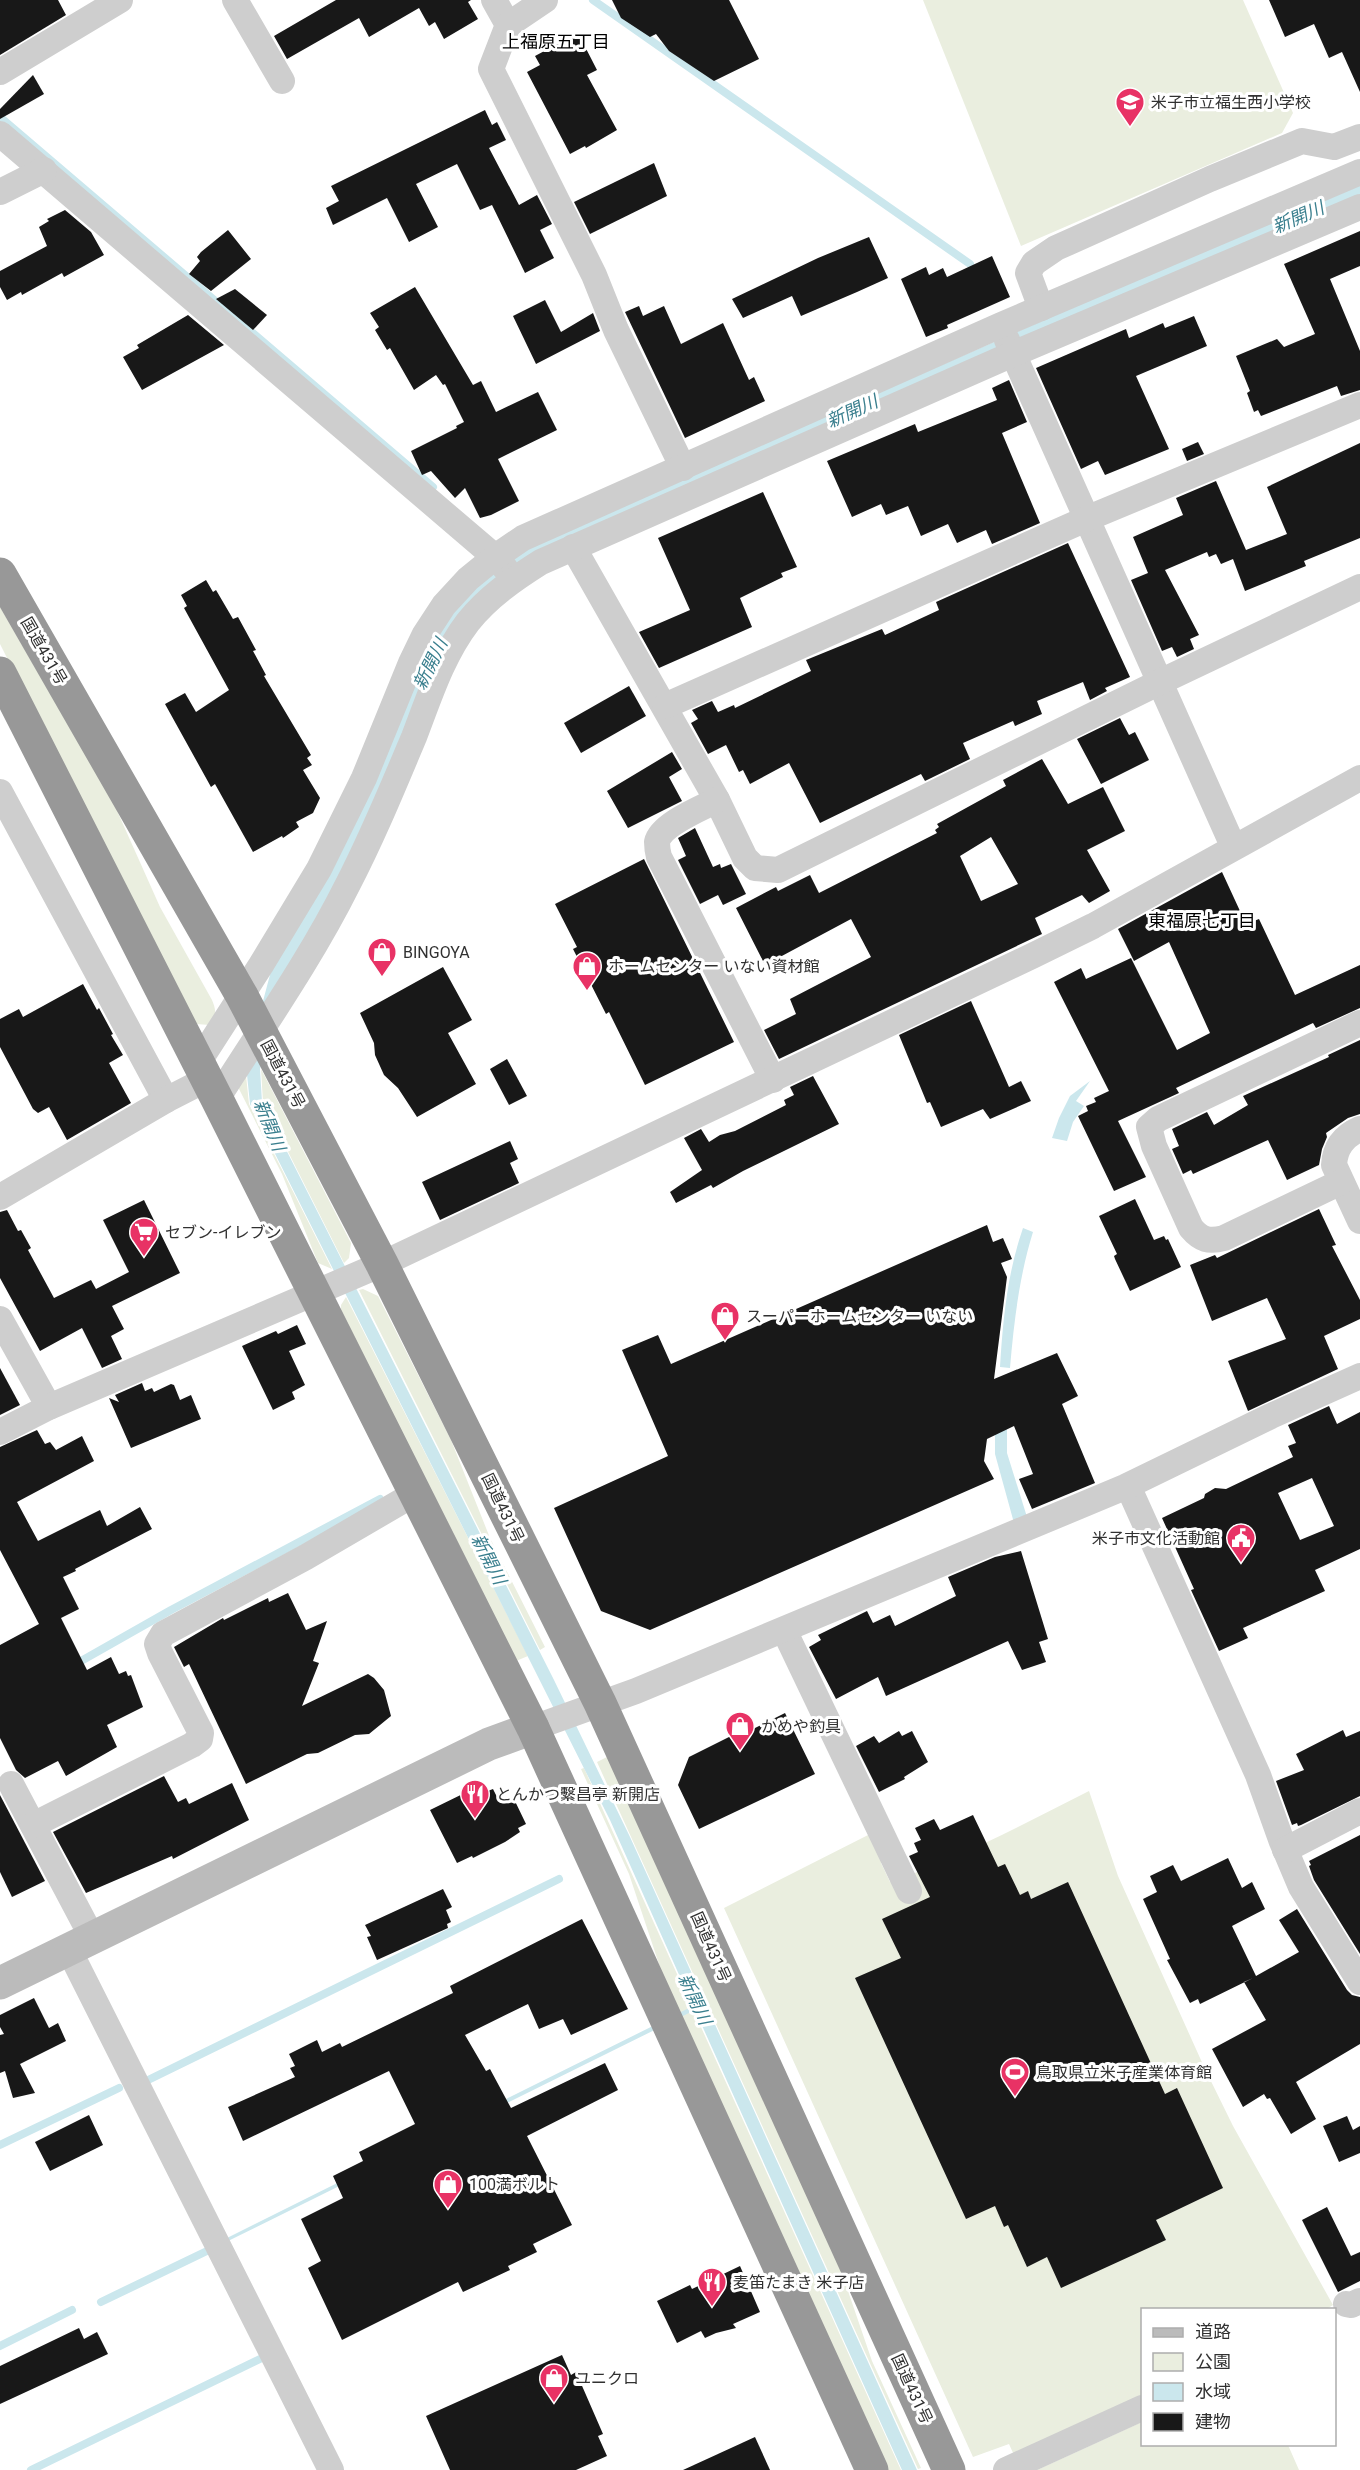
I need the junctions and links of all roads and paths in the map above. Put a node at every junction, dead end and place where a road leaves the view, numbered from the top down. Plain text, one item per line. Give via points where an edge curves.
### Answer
1 (120, 0) edge
2 (235, 0) edge
3 (494, 0) edge
4 (545, 0) edge
5 (508, 26) junction
6 (0, 72) edge
7 (282, 81) dead end
8 (0, 134) edge
9 (1360, 136) edge
10 (44, 170) junction
11 (1360, 172) edge
12 (0, 192) edge
13 (1360, 207) edge
14 (1041, 308) junction
15 (1007, 340) junction
16 (1360, 405) edge
17 (682, 468) junction
18 (1086, 519) junction
19 (573, 548) junction
20 (505, 568) junction
21 (0, 574) edge
22 (1360, 587) edge
23 (0, 673) edge
24 (1160, 682) junction
25 (665, 706) junction
26 (1360, 778) edge
27 (378, 784) junction
28 (0, 792) edge
29 (717, 800) junction
30 (1233, 846) junction
31 (256, 1023) junction
32 (1360, 1023) edge
33 (208, 1080) junction
34 (773, 1080) junction
35 (166, 1100) junction
36 (1360, 1129) edge
37 (1341, 1182) junction
38 (0, 1197) edge
39 (1360, 1221) edge
40 (379, 1265) junction
41 (316, 1291) junction
42 (0, 1319) edge
43 (1360, 1376) edge
44 (49, 1407) junction
45 (0, 1432) edge
46 (1128, 1486) junction
47 (414, 1494) junction
48 (784, 1630) junction
49 (592, 1706) junction
50 (540, 1726) junction
51 (11, 1784) dead end
52 (1360, 1811) edge
53 (33, 1826) junction
54 (1285, 1850) junction
55 (909, 1891) dead end
56 (81, 1944) junction
57 (1360, 1982) edge
58 (0, 1983) edge
59 (1141, 2409) edge
60 (332, 2470) edge
61 (872, 2470) edge
62 (949, 2470) edge
63 (1006, 2470) edge

1 - 6 street
2 - 7 street
3 - 5 street
4 - 5 street
5 - 17 street via 491,69 594,274 616,330
8 - 10 street
9 - 14 street via 1334,147 1302,141 1041,256 1028,273
10 - 12 street
10 - 20 street
11 - 14 street
13 - 15 street
14 - 15 street
15 - 17 street
15 - 18 street
15 - 19 street
16 - 18 street
17 - 20 street via 523,538
18 - 24 street
18 - 25 street
19 - 20 street via 541,562
19 - 25 street
20 - 27 street via 468,579 425,634
21 - 31 highway, 国道431号
22 - 24 street
23 - 33 highway
24 - 29 street via 778,870 755,867 745,858
24 - 30 street
25 - 29 street
26 - 30 street
27 - 31 street via 319,868
27 - 31 street via 347,887 289,985
28 - 35 street
29 - 34 street via 662,832 657,842 659,857
30 - 34 street via 1093,926
31 - 33 street
31 - 33 street via 238,1066
31 - 40 highway, 国道431号
32 - 37 street via 1158,1119 1149,1127 1191,1228 1206,1241 1224,1238
33 - 35 street
33 - 41 highway
34 - 40 street
35 - 38 street
36 - 37 street via 1340,1142 1335,1155 1334,1165
37 - 39 street
40 - 41 street
40 - 49 highway, 国道431号
41 - 44 street
41 - 47 highway
42 - 44 street
43 - 46 street
44 - 45 street
46 - 48 street
46 - 54 street via 1258,1775
47 - 50 highway
47 - 53 street via 163,1634 157,1644 160,1653 201,1733 200,1739
48 - 49 street
48 - 55 street
49 - 50 street
49 - 62 highway, 国道431号
50 - 56 street via 489,1744
50 - 61 highway via 668,2024
51 - 53 street
52 - 54 street
53 - 56 street
54 - 57 street via 1301,1887
56 - 58 street
56 - 60 street
59 - 63 street

